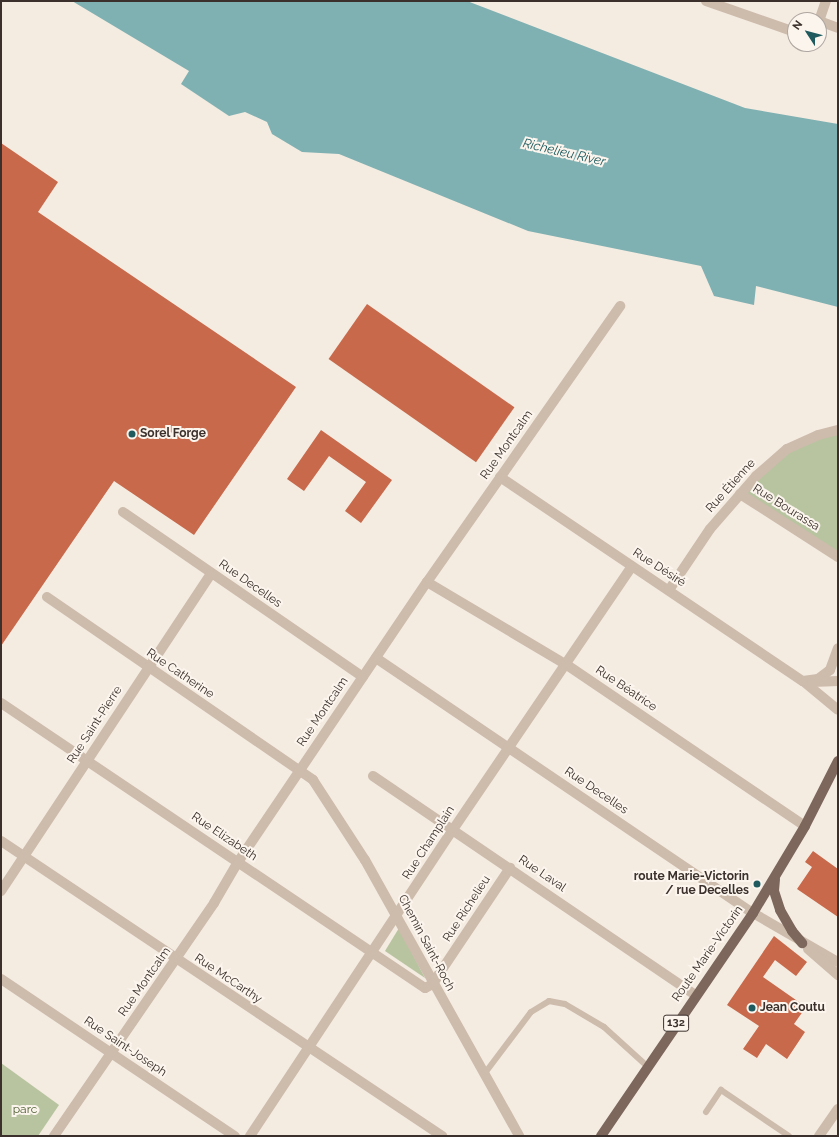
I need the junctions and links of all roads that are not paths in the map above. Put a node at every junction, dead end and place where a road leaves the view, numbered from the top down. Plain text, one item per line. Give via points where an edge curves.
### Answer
1 (706, 1) edge
2 (826, 1) edge
3 (822, 12) edge
4 (827, 24) edge
5 (838, 28) edge
6 (787, 29) edge
7 (620, 306) dead end
8 (838, 430) edge
9 (500, 477) junction
10 (740, 494) junction
11 (123, 512) dead end
12 (838, 557) edge
13 (632, 566) junction
14 (212, 574) junction
15 (427, 582) junction
16 (668, 590) junction
17 (47, 597) dead end
18 (838, 648) edge
19 (376, 658) junction
20 (567, 665) junction
21 (147, 668) junction
22 (363, 678) junction
23 (804, 681) junction
24 (838, 681) edge
25 (1, 703) edge
26 (838, 710) edge
27 (509, 748) junction
28 (87, 761) junction
29 (838, 761) edge
30 (300, 770) junction
31 (373, 776) dead end
32 (805, 826) junction
33 (452, 831) junction
34 (1, 841) edge
35 (24, 857) junction
36 (238, 862) junction
37 (510, 868) junction
38 (775, 877) junction
39 (1, 891) edge
40 (753, 913) junction
41 (397, 916) junction
42 (802, 943) junction
43 (373, 953) junction
44 (838, 957) edge
45 (176, 960) junction
46 (838, 962) edge
47 (838, 975) edge
48 (1, 979) edge
49 (432, 984) junction
50 (696, 995) junction
51 (308, 1048) junction
52 (111, 1054) junction
53 (647, 1066) junction
54 (485, 1073) junction
55 (838, 1109) edge
56 (706, 1112) dead end
57 (54, 1136) edge
58 (235, 1136) edge
59 (250, 1136) edge
60 (442, 1136) edge
61 (519, 1136) edge
62 (601, 1136) edge
63 (789, 1136) edge
64 (819, 1136) edge

1 - 6 street
2 - 3 street
4 - 5 street
7 - 9 street, Rue Montcalm
8 - 10 street, Rue Étienne via 818,435 787,450 756,476
9 - 13 street, Rue Désiré
9 - 15 street, Rue Montcalm
10 - 12 street, Rue Bourassa
10 - 16 street, Rue Étienne via 703,539
11 - 14 street, Rue Decelles
13 - 16 street, Rue Désiré
13 - 20 street, Rue Champlain
14 - 21 street, Rue Saint-Pierre
14 - 22 street, Rue Decelles
15 - 19 street, Rue Montcalm
15 - 20 street, Rue Béatrice
16 - 23 street, Rue Désiré
17 - 21 street, Rue Catherine
18 - 23 street via 830,670 818,679
19 - 22 street, Rue Montcalm
19 - 27 street, Rue Decelles
20 - 27 street, Rue Champlain
20 - 32 street, Rue Béatrice
21 - 28 street, Rue Saint-Pierre
21 - 30 street, Rue Catherine
22 - 30 street, Rue Montcalm
23 - 24 street, Rue Désiré via 820,684
23 - 26 street, Rue Désiré
25 - 28 street, Rue Elizabeth
27 - 33 street, Rue Champlain
27 - 40 street, Rue Decelles
28 - 35 street, Rue Saint-Pierre
28 - 36 street, Rue Elizabeth
29 - 32 main road, Route Marie-Victorin / 132
30 - 36 street, Rue Montcalm
30 - 41 street, Chemin Saint-Roch via 318,785
31 - 33 street, Rue Laval
32 - 38 main road, Route Marie-Victorin / 132
33 - 37 street, Rue Laval
33 - 41 street, Rue Champlain
34 - 35 street, Rue McCarthy
35 - 39 street, Rue Saint-Pierre
35 - 45 street, Rue McCarthy
36 - 43 street, Rue Elizabeth
36 - 45 street, Rue Montcalm
37 - 49 street, Rue Richelieu
37 - 50 street, Rue Laval
38 - 40 main road, Route Marie-Victorin / 132
38 - 42 main road via 774,891 780,910
40 - 42 street, Rue Decelles
40 - 50 main road, Route Marie-Victorin / 132
41 - 43 street, Rue Champlain
41 - 49 street, Chemin Saint-Roch
42 - 44 street
42 - 46 street, Rue Decelles
42 - 47 street, Rue Decelles
43 - 49 street, Rue Elizabeth via 421,986 425,988
43 - 51 street, Rue Champlain
45 - 51 street, Rue McCarthy
45 - 52 street, Rue Montcalm
48 - 52 street, Rue Saint-Joseph
49 - 54 street, Chemin Saint-Roch
50 - 53 main road, Route Marie-Victorin / 132
51 - 59 street, Rue Champlain
51 - 60 street, Rue McCarthy
52 - 57 street, Rue Montcalm
52 - 58 street, Rue Saint-Joseph
53 - 54 lane via 604,1027 565,1004 549,1001 531,1012
53 - 62 main road, Route Marie-Victorin / 132
54 - 61 street, Chemin Saint-Roch
55 - 64 street
56 - 63 lane via 721,1090

